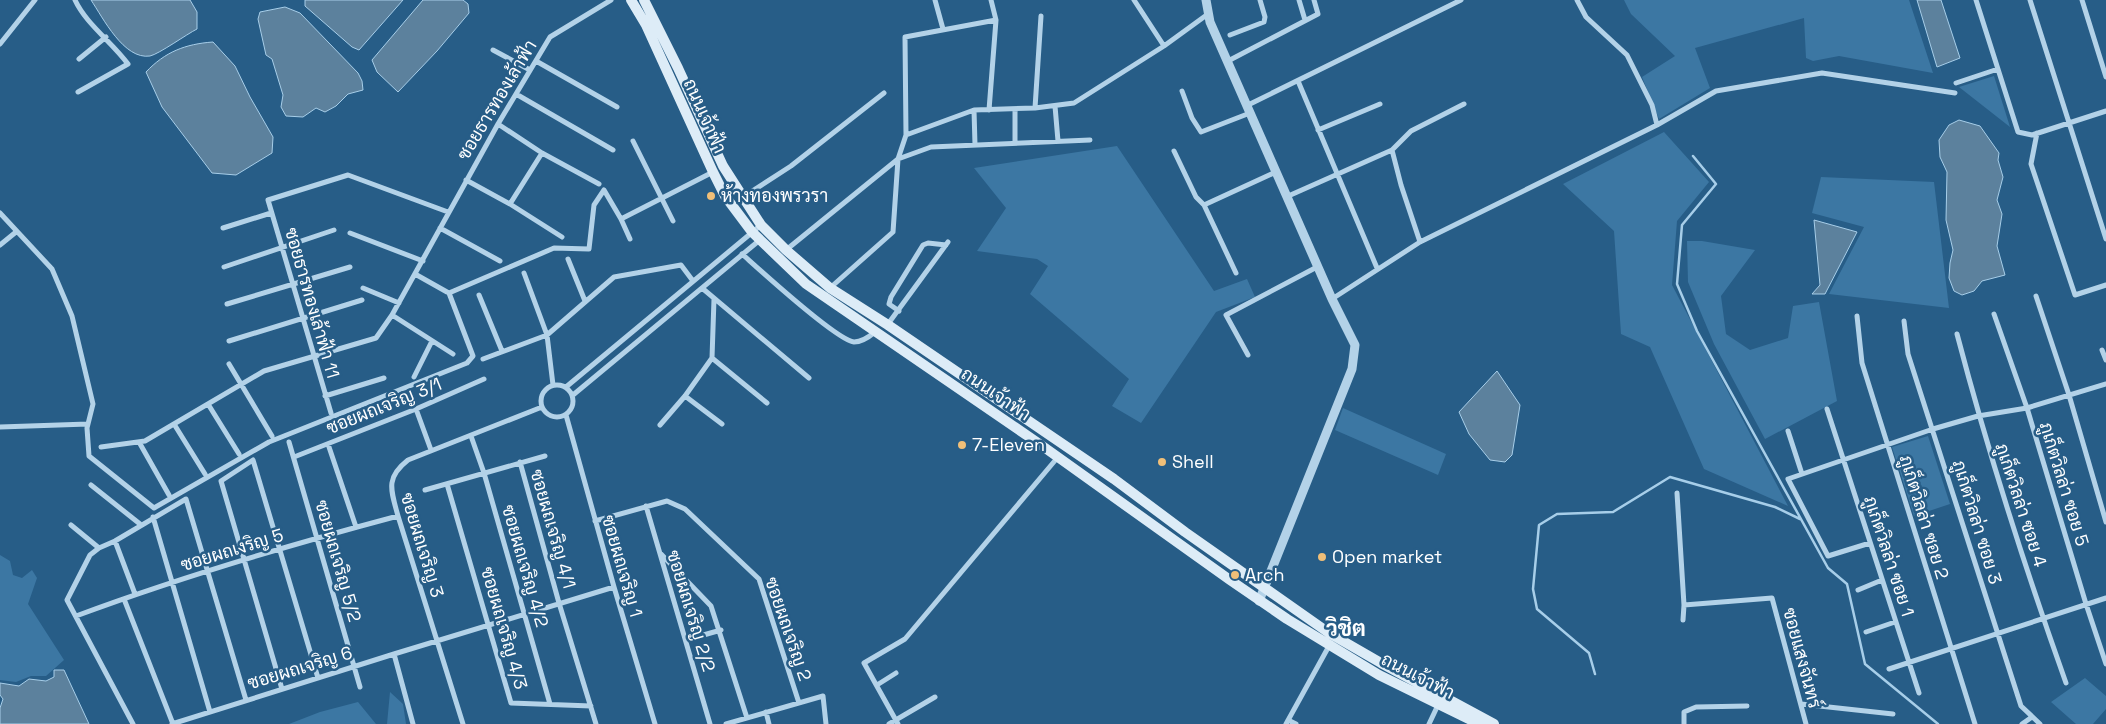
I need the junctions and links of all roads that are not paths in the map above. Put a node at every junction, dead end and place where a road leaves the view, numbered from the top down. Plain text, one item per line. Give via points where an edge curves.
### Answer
1 (35, 0) edge
2 (75, 0) edge
3 (611, 0) edge
4 (631, 0) edge
5 (935, 0) edge
6 (991, 0) edge
7 (1134, 0) edge
8 (1206, 0) edge
9 (1260, 0) edge
10 (1299, 0) edge
11 (1314, 0) edge
12 (1461, 0) edge
13 (1577, 0) edge
14 (1976, 0) edge
15 (2030, 0) edge
16 (2082, 0) edge
17 (646, 2) edge
18 (1208, 14) junction
19 (1041, 16) dead end
20 (996, 20) junction
21 (1305, 20) junction
22 (943, 29) junction
23 (1230, 34) dead end
24 (106, 37) junction
25 (0, 44) edge
26 (1164, 46) junction
27 (493, 50) dead end
28 (79, 59) dead end
29 (536, 61) junction
30 (1228, 61) junction
31 (1998, 69) junction
32 (530, 70) junction
33 (2106, 77) edge
34 (1298, 81) junction
35 (1956, 83) dead end
36 (1182, 91) dead end
37 (78, 92) dead end
38 (884, 93) dead end
39 (1955, 93) dead end
40 (516, 94) junction
41 (1380, 104) dead end
42 (1464, 104) dead end
43 (1055, 106) junction
44 (617, 108) dead end
45 (1036, 108) junction
46 (1015, 109) junction
47 (1250, 109) junction
48 (974, 110) junction
49 (989, 110) junction
50 (2106, 111) edge
51 (2069, 123) junction
52 (498, 124) junction
53 (1657, 125) junction
54 (1318, 130) junction
55 (2037, 133) junction
56 (906, 135) junction
57 (1090, 140) dead end
58 (633, 141) dead end
59 (1058, 142) junction
60 (1016, 143) junction
61 (975, 145) junction
62 (613, 150) dead end
63 (1392, 150) junction
64 (1174, 151) dead end
65 (542, 154) junction
66 (898, 159) junction
67 (712, 172) junction
68 (1276, 172) junction
69 (1337, 176) junction
70 (466, 180) junction
71 (599, 184) dead end
72 (744, 197) junction
73 (1286, 197) junction
74 (662, 198) junction
75 (510, 204) junction
76 (1204, 205) junction
77 (448, 212) junction
78 (0, 213) edge
79 (271, 213) junction
80 (621, 219) junction
81 (673, 221) dead end
82 (223, 228) dead end
83 (440, 228) junction
84 (765, 229) junction
85 (334, 230) dead end
86 (16, 232) junction
87 (350, 233) dead end
88 (756, 236) junction
89 (562, 237) dead end
90 (630, 239) dead end
91 (2106, 239) edge
92 (1420, 242) junction
93 (0, 245) edge
94 (281, 247) junction
95 (786, 250) junction
96 (742, 254) junction
97 (568, 259) dead end
98 (423, 260) junction
99 (500, 261) dead end
100 (350, 266) dead end
101 (224, 267) dead end
102 (1317, 267) junction
103 (1377, 268) junction
104 (524, 272) dead end
105 (1236, 273) dead end
106 (415, 274) junction
107 (693, 282) junction
108 (292, 284) junction
109 (2106, 285) edge
110 (363, 288) dead end
111 (702, 288) junction
112 (830, 288) junction
113 (447, 292) dead end
114 (479, 295) dead end
115 (2036, 296) dead end
116 (714, 299) junction
117 (1332, 299) junction
118 (362, 300) dead end
119 (586, 301) junction
120 (399, 303) junction
121 (226, 304) dead end
122 (899, 311) junction
123 (1994, 314) dead end
124 (392, 315) junction
125 (1857, 316) dead end
126 (302, 319) junction
127 (1904, 321) dead end
128 (888, 325) junction
129 (875, 332) junction
130 (1957, 334) dead end
131 (547, 335) junction
132 (229, 340) dead end
133 (432, 341) junction
134 (2102, 350) dead end
135 (502, 351) junction
136 (453, 354) dead end
137 (312, 355) junction
138 (1248, 355) dead end
139 (712, 358) junction
140 (483, 359) dead end
141 (2106, 360) edge
142 (230, 364) dead end
143 (414, 377) dead end
144 (384, 378) dead end
145 (809, 378) dead end
146 (484, 379) dead end
147 (242, 384) junction
148 (2106, 384) edge
149 (554, 385) junction
150 (566, 387) junction
151 (325, 396) junction
152 (573, 396) junction
153 (685, 396) junction
154 (2069, 396) junction
155 (768, 403) dead end
156 (208, 404) junction
157 (542, 407) junction
158 (2027, 408) junction
159 (416, 409) junction
160 (1827, 409) dead end
161 (330, 413) dead end
162 (566, 415) junction
163 (1978, 416) junction
164 (88, 424) junction
165 (174, 424) junction
166 (722, 424) dead end
167 (660, 425) dead end
168 (0, 426) edge
169 (1933, 429) junction
170 (1788, 431) dead end
171 (272, 436) dead end
172 (471, 436) junction
173 (139, 442) junction
174 (289, 442) dead end
175 (328, 444) junction
176 (1887, 444) junction
177 (101, 447) dead end
178 (431, 450) junction
179 (239, 454) dead end
180 (544, 456) dead end
181 (1058, 456) junction
182 (294, 457) junction
183 (1844, 459) junction
184 (520, 462) junction
185 (484, 473) junction
186 (205, 474) dead end
187 (1802, 474) junction
188 (447, 484) junction
189 (91, 485) dead end
190 (425, 490) dead end
191 (1677, 493) dead end
192 (169, 495) dead end
193 (646, 506) junction
194 (398, 516) junction
195 (153, 517) junction
196 (595, 521) junction
197 (2106, 522) edge
198 (140, 524) junction
199 (71, 525) dead end
200 (356, 527) junction
201 (318, 539) junction
202 (115, 541) junction
203 (1870, 543) junction
204 (99, 548) junction
205 (279, 550) junction
206 (659, 552) junction
207 (244, 560) junction
208 (207, 572) junction
209 (1882, 580) junction
210 (171, 583) junction
211 (614, 587) junction
212 (1264, 587) junction
213 (1858, 590) dead end
214 (135, 594) junction
215 (2106, 598) edge
216 (124, 599) junction
217 (1259, 601) junction
218 (559, 603) junction
219 (2086, 604) junction
220 (1684, 605) junction
221 (524, 615) junction
222 (76, 616) junction
223 (2043, 619) junction
224 (1683, 620) dead end
225 (1895, 622) junction
226 (489, 625) junction
227 (721, 630) junction
228 (1866, 632) dead end
229 (1997, 633) junction
230 (686, 640) junction
231 (437, 641) junction
232 (1329, 646) junction
233 (1951, 649) junction
234 (394, 654) junction
235 (1908, 663) junction
236 (2106, 664) edge
237 (354, 666) junction
238 (1889, 669) dead end
239 (896, 673) dead end
240 (318, 678) junction
241 (2066, 683) dead end
242 (877, 685) junction
243 (360, 687) dead end
244 (282, 689) junction
245 (1919, 693) dead end
246 (935, 697) dead end
247 (246, 700) junction
248 (798, 703) junction
249 (550, 704) junction
250 (1800, 704) junction
251 (1438, 705) junction
252 (591, 706) junction
253 (1748, 706) dead end
254 (210, 712) junction
255 (766, 712) junction
256 (1893, 714) dead end
257 (2032, 717) junction
258 (747, 718) junction
259 (897, 722) edge
260 (1287, 722) edge
261 (133, 724) edge
262 (172, 724) edge
263 (413, 724) edge
264 (463, 724) edge
265 (596, 724) edge
266 (655, 724) edge
267 (710, 724) edge
268 (728, 724) edge
269 (769, 724) edge
270 (826, 724) edge
271 (888, 724) edge
272 (1296, 724) edge
273 (1428, 724) edge
274 (1479, 724) edge
275 (1494, 724) edge
276 (1684, 724) edge
277 (1806, 724) edge
278 (1975, 724) edge
279 (2022, 724) edge
280 (2040, 724) edge

1 - 25 street
2 - 24 street via 82,14
3 - 29 street, ซอยธารทองเล้าฟ้า via 550,37
4 - 67 main road, ถนนเจ้าฟ้า via 646,25
5 - 22 street
6 - 20 street
7 - 26 street
8 - 18 street
9 - 23 street via 1264,22
10 - 21 street
11 - 21 street via 1318,14
12 - 34 street
13 - 53 street via 1586,17 1627,54 1652,104
14 - 31 street
15 - 51 street
16 - 33 street
17 - 72 main road, ถนนเจ้าฟ้า via 723,166
18 - 26 street
18 - 30 street
19 - 45 street
20 - 22 street
20 - 49 street
21 - 30 street
22 - 56 street via 904,37
24 - 28 street
24 - 37 street via 128,64
26 - 43 street via 1074,103
27 - 32 street
29 - 32 street, ซอยธารทองเล้าฟ้า
29 - 44 street
30 - 47 street
31 - 35 street
31 - 55 street via 2018,132
32 - 40 street, ซอยธารทองเล้าฟ้า
34 - 47 street
34 - 54 street
36 - 47 street via 1201,132
38 - 72 street via 791,166
39 - 53 street via 1822,73 1716,91
40 - 52 street, ซอยธารทองเล้าฟ้า
40 - 62 street
41 - 54 street
42 - 63 street via 1411,131
43 - 45 street
43 - 59 street
45 - 46 street
46 - 49 street
46 - 60 street
47 - 68 street
48 - 49 street
48 - 56 street
48 - 61 street
50 - 51 street
51 - 55 street
51 - 91 street
52 - 65 street
52 - 70 street, ซอยธารทองเล้าฟ้า
53 - 92 street
54 - 69 street
55 - 109 street via 2031,164 2075,295
56 - 66 street
57 - 59 street
58 - 74 street
59 - 60 street
60 - 61 street
61 - 66 street via 930,147
63 - 69 street
63 - 92 street
64 - 76 street via 1196,197
65 - 71 street
65 - 75 street
66 - 95 street
66 - 112 street via 893,232
67 - 74 street
67 - 88 main road, ถนนเจ้าฟ้า via 725,196
68 - 73 street
68 - 76 street
69 - 73 street
69 - 103 street
70 - 75 street
70 - 77 street, ซอยธารทองเล้าฟ้า
72 - 84 main road, ถนนเจ้าฟ้า
73 - 102 street
74 - 80 street
74 - 81 street
75 - 89 street
76 - 105 street
77 - 79 street, ซอยธารทองเล้าฟ้า 11 via 348,175 268,200
77 - 83 street, ซอยธารทองเล้าฟ้า
78 - 86 street
79 - 82 street
79 - 94 street, ซอยธารทองเล้าฟ้า 11
80 - 90 street
80 - 164 street via 604,190 594,204 589,250 554,248 449,293 473,356 467,363 269,442 154,508 89,456
83 - 98 street, ซอยธารทองเล้าฟ้า
83 - 99 street
84 - 88 street
84 - 88 street
84 - 95 main road, ถนนเจ้าฟ้า
85 - 94 street
86 - 93 street
86 - 164 street via 52,269 72,316 93,404
87 - 98 street
88 - 96 street
88 - 107 street
88 - 129 main road, ถนนเจ้าฟ้า via 806,284
92 - 103 street
94 - 101 street
94 - 108 street, ซอยธารทองเล้าฟ้า 11
95 - 112 main road, ถนนเจ้าฟ้า
96 - 111 street
96 - 129 street via 844,338 859,341
97 - 119 street
98 - 106 street, ซอยธารทองเล้าฟ้า
100 - 108 street
102 - 117 street
102 - 138 street via 1226,315
103 - 117 street
104 - 131 street
106 - 113 street
106 - 120 street, ซอยธารทองเล้าฟ้า
107 - 119 street via 681,265 614,277
107 - 150 street
108 - 121 street
108 - 126 street, ซอยธารทองเล้าฟ้า 11
110 - 120 street
111 - 116 street
111 - 152 street
112 - 128 main road, ถนนเจ้าฟ้า
114 - 135 street
115 - 154 street
116 - 139 street
116 - 145 street
117 - 212 street via 1355,345 1352,369
118 - 126 street
119 - 131 street
120 - 124 street, ซอยธารทองเล้าฟ้า
122 - 122 street via 947,244 923,245 891,297 889,304
122 - 128 street
123 - 158 street, ภูเก็ตวิลล่า ซอย 5
124 - 133 street
124 - 137 street, ซอยธารทองเล้าฟ้า via 376,338
125 - 176 street, ภูเก็ตวิลล่า ซอย 2 via 1862,363
126 - 132 street
126 - 137 street, ซอยธารทองเล้าฟ้า 11
127 - 169 street, ภูเก็ตวิลล่า ซอย 3 via 1908,354
128 - 212 main road, ถนนเจ้าฟ้า via 1114,479
129 - 181 main road, ถนนเจ้าฟ้า
130 - 163 street, ภูเก็ตวิลล่า ซอย 4
131 - 135 street
131 - 149 street
133 - 136 street
133 - 143 street
134 - 141 street
135 - 140 street
137 - 147 street via 264,371
137 - 151 street, ซอยธารทองเล้าฟ้า 11
139 - 153 street
139 - 155 street
142 - 147 street
144 - 151 street
146 - 159 street, ซอยผถเจริญ 3/1
147 - 156 street
147 - 171 street
148 - 154 street
149 - 150 street
149 - 157 street via 544,391
150 - 152 street
151 - 161 street, ซอยธารทองเล้าฟ้า 11
152 - 162 street via 573,404
153 - 166 street
153 - 167 street
154 - 158 street
154 - 197 street
156 - 165 street
156 - 179 street
157 - 162 street via 555,417
157 - 172 street, ซอยผถเจริญ 3
158 - 163 street
158 - 219 street, ภูเก็ตวิลล่า ซอย 5
159 - 175 street, ซอยผถเจริญ 3/1
159 - 178 street
160 - 183 street, ภูเก็ตวิลล่า ซอย 1
162 - 196 street, ซอยผถเจริญ 1
163 - 169 street
163 - 223 street, ภูเก็ตวิลล่า ซอย 4
164 - 168 street
165 - 173 street
165 - 186 street
169 - 176 street
169 - 229 street, ภูเก็ตวิลล่า ซอย 3
170 - 187 street
172 - 178 street, ซอยผถเจริญ 3
172 - 185 street, ซอยผถเจริญ 4/2
173 - 177 street
173 - 192 street
174 - 182 street, ซอยผถเจริญ 5/2
175 - 182 street, ซอยผถเจริญ 3/1
175 - 200 street
176 - 183 street
176 - 233 street, ภูเก็ตวิลล่า ซอย 2
178 - 194 street, ซอยผถเจริญ 3 via 408,460 396,470 390,486
180 - 184 street
181 - 217 main road, ถนนเจ้าฟ้า
181 - 242 street via 905,639 864,663
182 - 201 street, ซอยผถเจริญ 5/2
183 - 187 street
183 - 203 street, ภูเก็ตวิลล่า ซอย 1
184 - 185 street
184 - 218 street, ซอยผถเจริญ 4/1
185 - 188 street
185 - 221 street, ซอยผถเจริญ 4/2
187 - 203 street via 1788,479 1828,556
188 - 190 street
188 - 226 street, ซอยผถเจริญ 4/3
189 - 198 street
191 - 220 street
193 - 196 street, ซอยผถเจริญ 2
193 - 206 street, ซอยผถเจริญ 2/2
193 - 248 street, ซอยผถเจริญ 2 via 667,501 685,509 759,579
194 - 200 street, ซอยผถเงริญ 5
194 - 231 street, ซอยผถเจริญ 3
195 - 198 street
195 - 208 street via 186,499
195 - 210 street
196 - 211 street, ซอยผถเจริญ 1
198 - 202 street
199 - 204 street
200 - 201 street, ซอยผถเงริญ 5
201 - 205 street, ซอยผถเงริญ 5
201 - 237 street, ซอยผถเจริญ 5/2
202 - 204 street
202 - 214 street
203 - 209 street, ภูเก็ตวิลล่า ซอย 1
204 - 222 street via 90,555 67,600
205 - 207 street, ซอยผถเงริญ 5
205 - 207 street via 253,460 221,481
205 - 240 street
206 - 227 street via 712,606
206 - 230 street, ซอยผถเจริญ 2/2
207 - 208 street, ซอยผถเงริญ 5
207 - 244 street
208 - 210 street, ซอยผถเงริญ 5
208 - 247 street
209 - 213 street
209 - 225 street, ภูเก็ตวิลล่า ซอย 1
210 - 214 street, ซอยผถเงริญ 5
210 - 254 street
211 - 218 street, ซอยผถเจริญ 4/1
211 - 266 street, ซอยผถเจริญ 1
212 - 217 street
212 - 275 main road, ถนนเจ้าฟ้า via 1329,633
214 - 216 street, ซอยผถเงริญ 5
215 - 219 street
216 - 222 street, ซอยผถเงริญ 5
216 - 262 street
217 - 232 main road, ถนนเจ้าฟ้า
218 - 221 street, ซอยผถเจริญ 4/1
218 - 252 street, ซอยผถเจริญ 4/1
219 - 223 street
219 - 236 street, ภูเก็ตวิลล่า ซอย 5
220 - 224 street
220 - 250 street, ซอยแสงจันทร์ via 1772,598
221 - 226 street, ซอยผถเจริญ 4/1
221 - 249 street, ซอยผถเจริญ 4/2
222 - 261 street
223 - 229 street
223 - 241 street, ภูเก็ตวิลล่า ซอย 4
225 - 228 street
225 - 235 street, ภูเก็ตวิลล่า ซอย 1
226 - 231 street, ซอยผถเจริญ 4/1
226 - 249 street, ซอยผถเจริญ 4/3 via 511,703
227 - 230 street
227 - 258 street
229 - 233 street
229 - 257 street, ภูเก็ตวิลล่า ซอย 3 via 2021,706
230 - 267 street, ซอยผถเจริญ 2/2
231 - 234 street, ซอยผถเจริญ 6
231 - 264 street, ซอยผถเจริญ 3
232 - 251 main road, ถนนเจ้าฟ้า
232 - 260 street
233 - 235 street
233 - 278 street, ภูเก็ตวิลล่า ซอย 2
234 - 237 street, ซอยผถเจริญ 6
234 - 263 street
235 - 238 street
235 - 245 street, ภูเก็ตวิลล่า ซอย 1
237 - 240 street, ซอยผถเจริญ 6
237 - 243 street, ซอยผถเจริญ 5/2
239 - 242 street
240 - 244 street, ซอยผถเจริญ 6
242 - 259 street
244 - 247 street, ซอยผถเจริญ 6
246 - 259 street
247 - 254 street, ซอยผถเจริญ 6
248 - 255 street, ซอยผถเจริญ 2
248 - 270 street, ซอยผถเจริญ 2 via 823,696
249 - 252 street, ซอยผถเจริญ 4/3
250 - 256 street
250 - 277 street, ซอยแสงจันทร์
251 - 273 street
251 - 274 main road, ถนนเจ้าฟ้า
252 - 265 street, ซอยผถเจริญ 4/1
253 - 276 street via 1696,707 1684,712
254 - 262 street, ซอยผถเจริญ 6
255 - 258 street, ซอยผถเจริญ 2
255 - 269 street
257 - 279 street
257 - 280 street, ภูเก็ตวิลล่า ซอย 3
258 - 268 street, ซอยผถเจริญ 2
259 - 271 street
260 - 272 street

